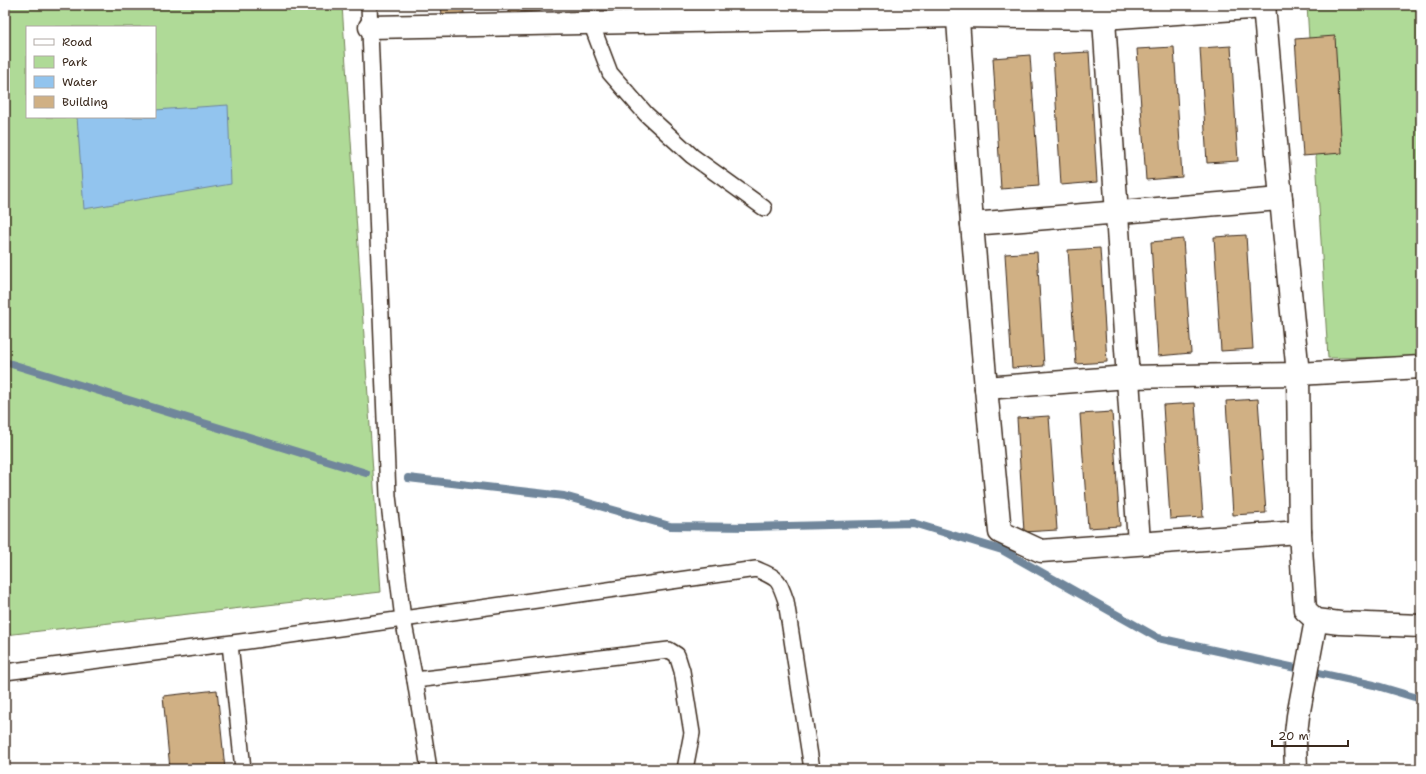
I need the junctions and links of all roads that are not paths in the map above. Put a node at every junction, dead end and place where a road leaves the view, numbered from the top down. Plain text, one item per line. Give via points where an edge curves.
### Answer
1 (369, 5) edge
2 (1264, 6) edge
3 (957, 10) edge
4 (1103, 11) edge
5 (591, 23) junction
6 (370, 27) junction
7 (1281, 199) junction
8 (764, 208) dead end
9 (1117, 213) junction
10 (972, 224) junction
11 (1421, 367) edge
12 (1298, 374) junction
13 (1128, 376) junction
14 (986, 388) junction
15 (1300, 532) junction
16 (1139, 544) junction
17 (403, 619) junction
18 (1421, 626) edge
19 (1314, 630) junction
20 (230, 644) junction
21 (5, 672) edge
22 (415, 680) junction
23 (243, 769) edge
24 (430, 769) edge
25 (685, 769) edge
26 (812, 769) edge
27 (1296, 769) edge

1 - 6 lane
2 - 4 street
2 - 7 street
3 - 4 street
3 - 5 street
3 - 10 street
4 - 9 street
5 - 6 street
5 - 8 lane via 610,73 646,114 692,156
6 - 17 lane via 388,496
7 - 9 street
7 - 12 street
9 - 10 street
9 - 13 street
10 - 14 street
11 - 12 street
12 - 13 street
12 - 15 street
13 - 14 street
13 - 16 street
14 - 16 street via 1000,532 1041,551
15 - 16 street
15 - 19 street via 1305,610
17 - 20 lane
17 - 22 lane
17 - 26 lane via 756,569 775,578 786,601
18 - 19 street via 1340,623
19 - 27 street via 1298,716 1295,742
20 - 21 lane
20 - 23 lane
22 - 24 lane
22 - 25 lane via 669,650 677,655 682,670 692,733

